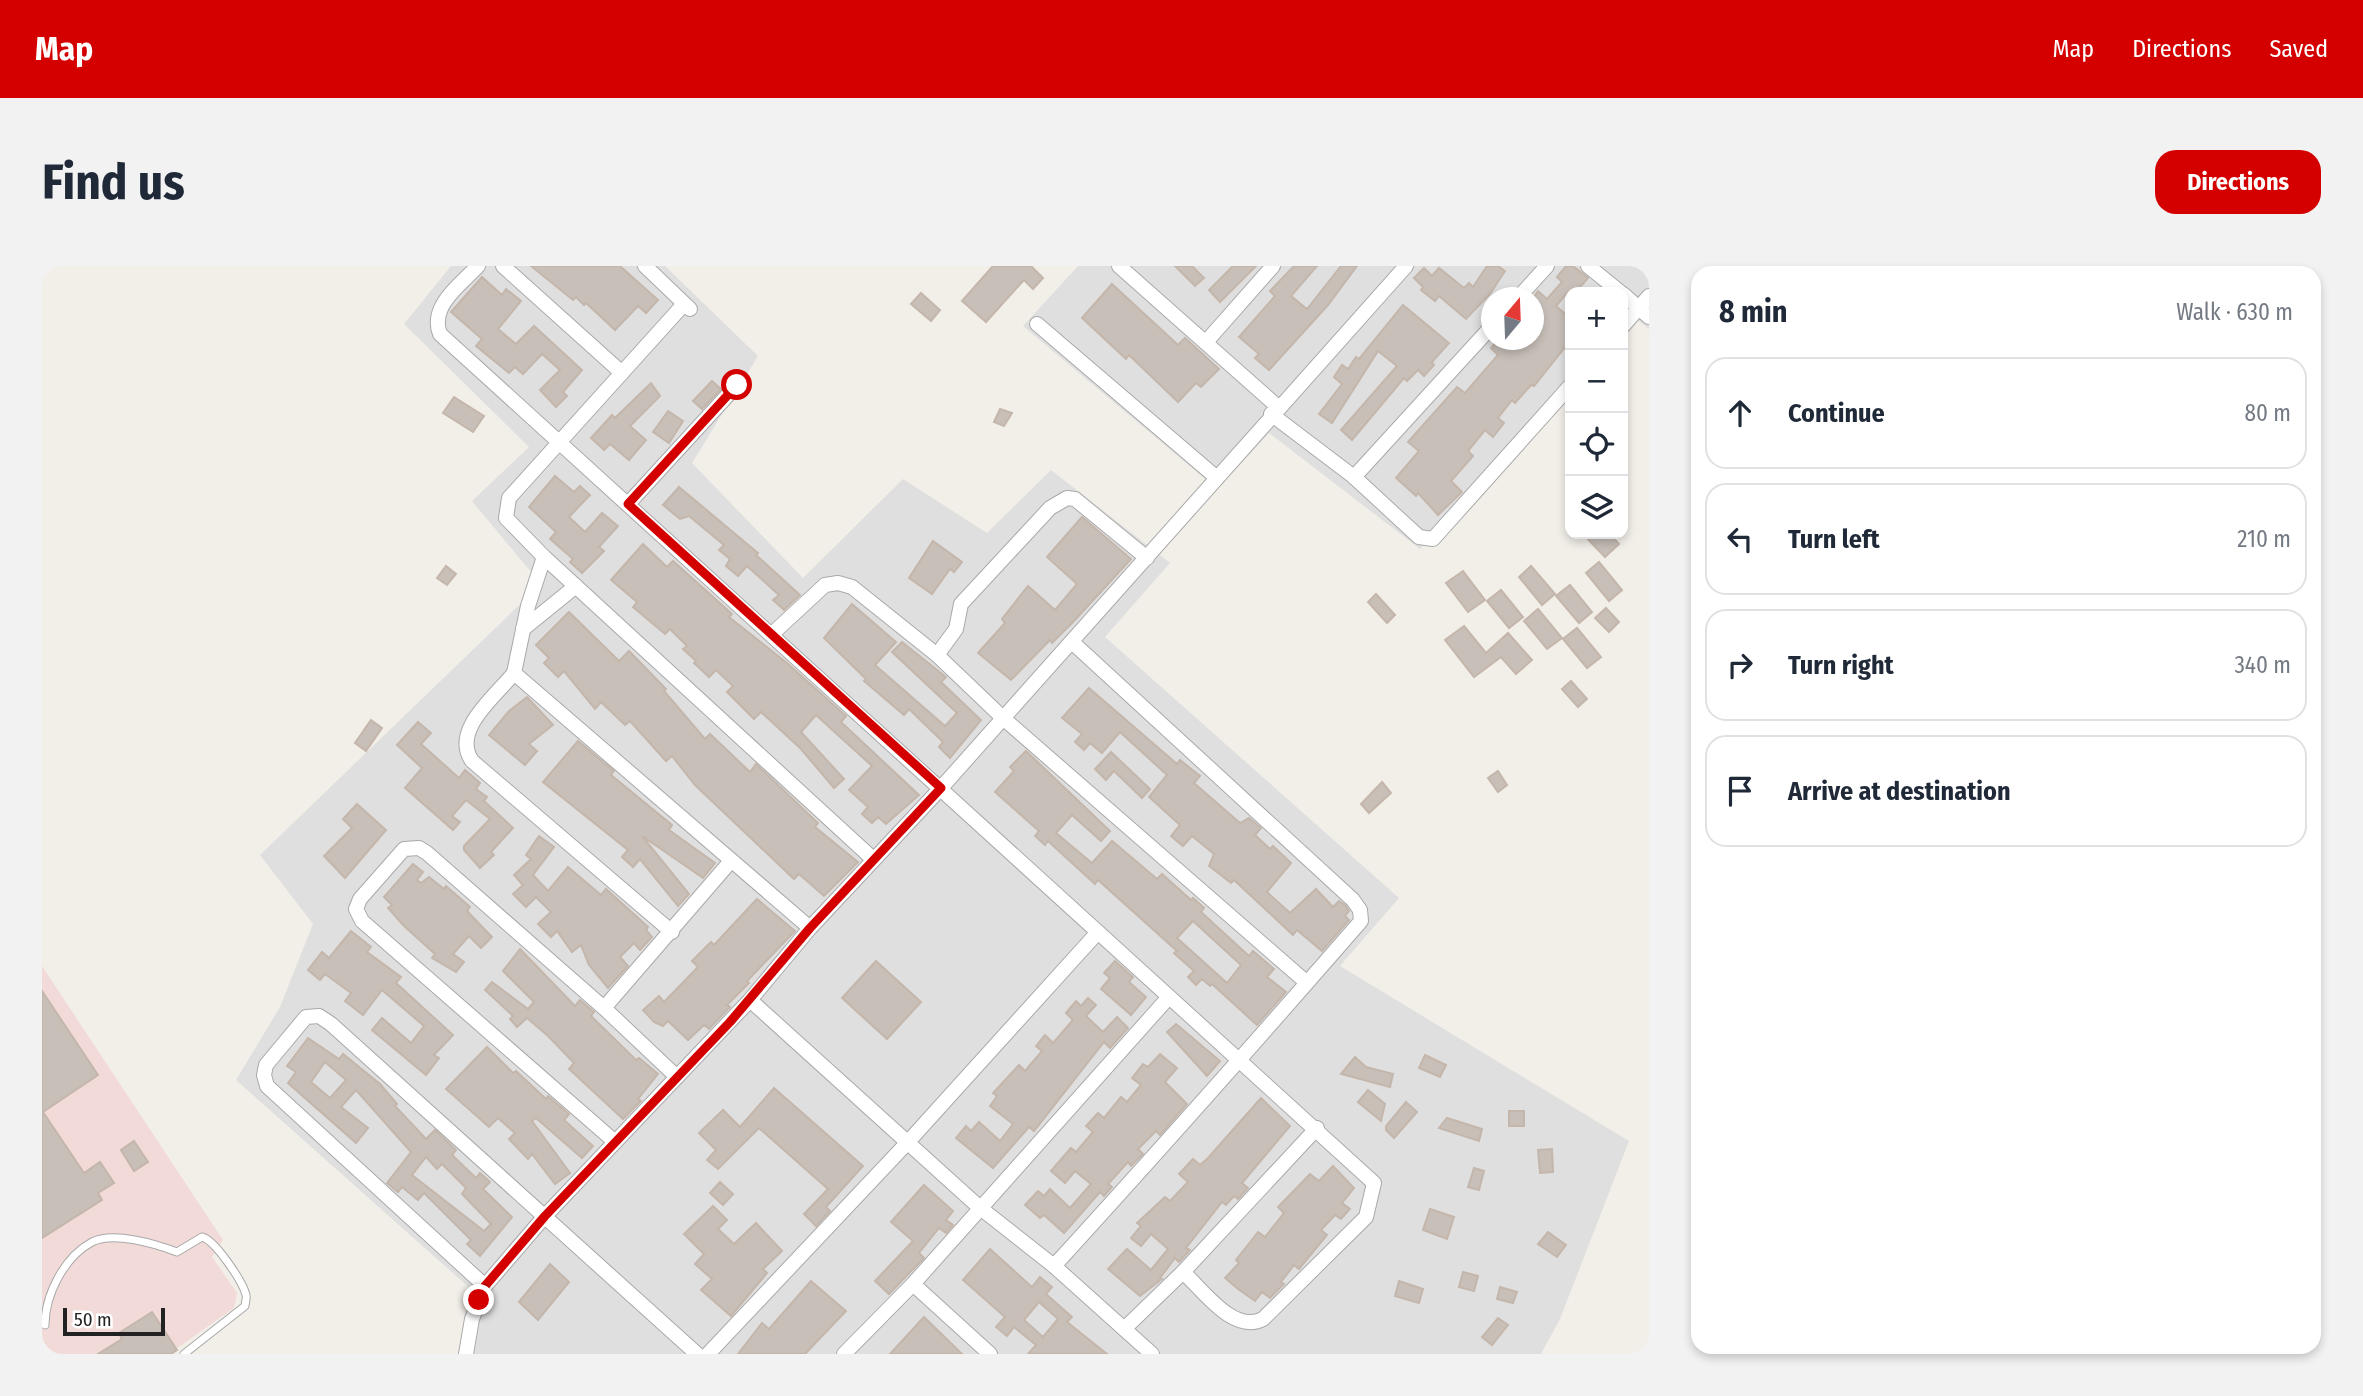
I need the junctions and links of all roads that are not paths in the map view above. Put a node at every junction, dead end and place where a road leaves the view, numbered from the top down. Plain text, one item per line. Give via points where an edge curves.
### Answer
1 (478, 266) edge
2 (503, 266) edge
3 (645, 266) edge
4 (1119, 266) edge
5 (1273, 266) edge
6 (1406, 266) edge
7 (1547, 266) edge
8 (1588, 266) edge
9 (1528, 287) edge
10 (1614, 287) edge
11 (1649, 296) edge
12 (1628, 299) edge
13 (1644, 312) edge
14 (1628, 323) edge
15 (1037, 324) dead end
16 (1481, 338) edge
17 (1206, 342) junction
18 (622, 373) junction
19 (737, 385) dead end
20 (1565, 392) edge
21 (1275, 411) junction
22 (561, 444) junction
23 (1354, 477) junction
24 (1217, 478) junction
25 (628, 504) junction
26 (544, 556) junction
27 (1147, 558) junction
28 (576, 586) junction
29 (523, 629) junction
30 (772, 634) junction
31 (1072, 642) junction
32 (937, 655) junction
33 (514, 673) junction
34 (1003, 718) junction
35 (941, 788) junction
36 (873, 859) junction
37 (730, 862) junction
38 (810, 928) junction
39 (672, 932) junction
40 (1098, 932) junction
41 (1306, 982) junction
42 (1168, 998) junction
43 (750, 1000) junction
44 (604, 1008) junction
45 (1241, 1060) junction
46 (677, 1077) junction
47 (1317, 1128) junction
48 (614, 1141) junction
49 (908, 1142) junction
50 (979, 1207) junction
51 (545, 1216) junction
52 (1054, 1266) junction
53 (1183, 1272) junction
54 (913, 1284) junction
55 (485, 1286) junction
56 (45, 1325) dead end
57 (1124, 1329) junction
58 (465, 1353) edge
59 (848, 1353) edge
60 (184, 1354) edge
61 (697, 1354) edge
62 (708, 1354) edge
63 (990, 1354) edge
64 (1152, 1354) edge

1 - 22 street via 441,306 436,325 440,334
2 - 18 street
3 - 18 street via 687,307
4 - 17 street
5 - 17 street
6 - 21 street
7 - 9 street
8 - 10 street
11 - 13 street
12 - 13 street
13 - 14 street
15 - 24 street
16 - 23 street
17 - 21 street
18 - 22 street
19 - 25 street
20 - 23 street via 1433,540 1419,537
21 - 23 street
21 - 24 street
22 - 25 street
22 - 26 street via 505,507 512,526
24 - 27 street
25 - 30 street
26 - 28 street
26 - 29 street
27 - 31 street
27 - 32 street via 1075,499 1067,498 1050,508 961,604 956,629
28 - 29 street
28 - 36 street
29 - 33 street
30 - 32 street via 825,585 838,583 852,587
30 - 35 street
31 - 34 street
31 - 41 street via 1357,905 1361,921
32 - 34 street
33 - 37 street
33 - 39 street via 469,728 465,751
34 - 35 street
34 - 41 street
35 - 36 street
35 - 40 street
36 - 38 street
37 - 38 street
37 - 39 street
38 - 43 street
39 - 44 street
40 - 42 street
40 - 49 street
41 - 45 street
42 - 45 street
42 - 50 street
43 - 46 street
43 - 49 street
44 - 46 street
44 - 48 street via 419,848 404,849 360,899 356,909 362,921
45 - 47 street
45 - 52 street
46 - 48 street
47 - 53 street
47 - 53 street via 1374,1183 1366,1217 1254,1323 1238,1322
48 - 51 street
49 - 50 street
49 - 62 street
50 - 52 street
50 - 54 street
51 - 55 street
51 - 55 street via 331,1024 319,1016 306,1017 266,1065 267,1086
51 - 61 street
52 - 57 street
53 - 57 street
54 - 59 street
54 - 63 street
55 - 58 street
56 - 60 lane via 59,1276 93,1241 125,1238 177,1252 202,1237 209,1238 247,1296 239,1314
57 - 64 street

